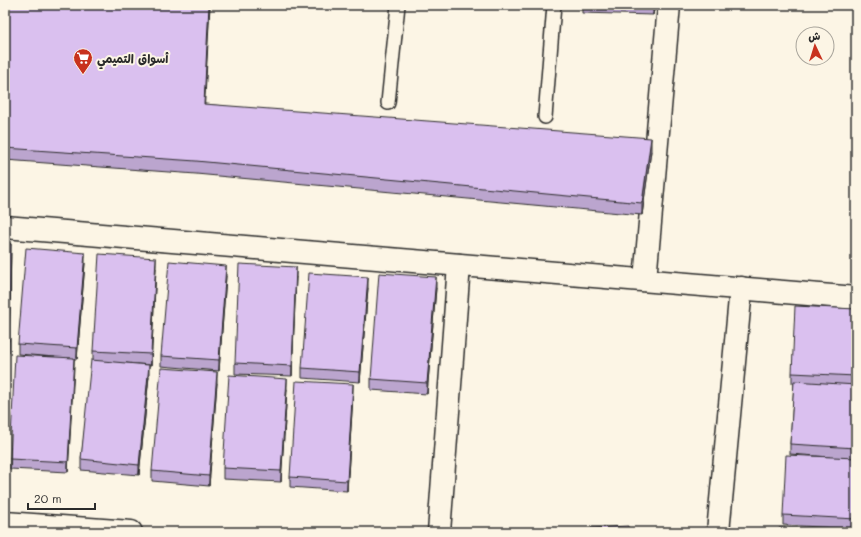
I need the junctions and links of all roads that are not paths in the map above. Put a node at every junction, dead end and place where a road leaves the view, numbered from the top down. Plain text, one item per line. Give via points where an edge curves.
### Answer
1 (398, 5) edge
2 (554, 5) edge
3 (669, 5) edge
4 (388, 103) dead end
5 (545, 117) dead end
6 (5, 227) edge
7 (459, 264) junction
8 (645, 280) junction
9 (741, 288) junction
10 (856, 298) edge
11 (5, 523) edge
12 (131, 532) edge
13 (439, 532) edge
14 (718, 532) edge

1 - 4 lane
2 - 5 lane
3 - 8 street
6 - 7 street
7 - 8 street
7 - 13 street
8 - 9 street
9 - 10 street
9 - 14 street
11 - 12 street

